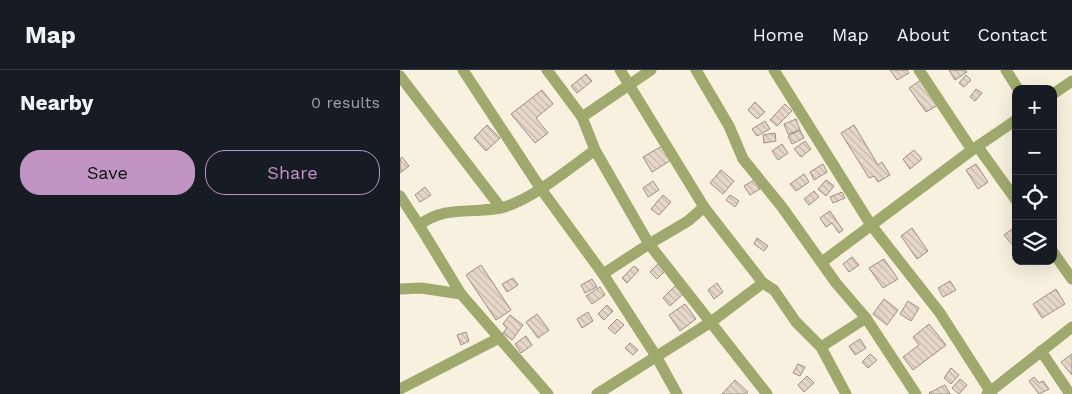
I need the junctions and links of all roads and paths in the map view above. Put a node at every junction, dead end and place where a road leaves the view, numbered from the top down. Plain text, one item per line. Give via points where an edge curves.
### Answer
1 (463, 70) edge
2 (547, 70) edge
3 (620, 70) edge
4 (651, 70) edge
5 (696, 70) edge
6 (774, 70) edge
7 (919, 70) edge
8 (1006, 70) edge
9 (400, 76) edge
10 (1072, 81) edge
11 (630, 83) junction
12 (1015, 85) edge
13 (1057, 91) edge
14 (582, 117) junction
15 (1012, 123) edge
16 (975, 148) junction
17 (595, 150) junction
18 (541, 189) junction
19 (1012, 195) edge
20 (400, 196) edge
21 (704, 207) junction
22 (501, 208) junction
23 (419, 225) junction
24 (871, 225) junction
25 (649, 244) junction
26 (1057, 258) edge
27 (822, 262) junction
28 (603, 274) junction
29 (1072, 279) edge
30 (763, 283) junction
31 (400, 290) edge
32 (461, 294) junction
33 (866, 318) junction
34 (711, 322) junction
35 (1072, 327) edge
36 (499, 338) junction
37 (821, 347) junction
38 (1041, 351) junction
39 (656, 356) junction
40 (400, 389) edge
41 (990, 393) edge
42 (548, 394) edge
43 (597, 394) edge
44 (678, 394) edge
45 (766, 394) edge
46 (846, 394) edge
47 (916, 394) edge
48 (1070, 394) edge

1 - 18 street
2 - 14 street
3 - 11 street
4 - 11 street
5 - 27 street via 744,159
6 - 24 street
7 - 16 street
8 - 12 street
9 - 22 street
10 - 13 street
11 - 14 street
11 - 21 street
14 - 17 street
15 - 16 street
16 - 19 street
16 - 24 street
17 - 18 street
17 - 25 street
18 - 22 street
18 - 28 street
20 - 23 street
21 - 25 street via 688,221
21 - 30 street
22 - 23 street via 445,212
23 - 32 street
24 - 27 street
24 - 41 street via 940,313
25 - 28 street
25 - 34 street
26 - 29 street
27 - 33 street
28 - 39 street
30 - 34 street
30 - 37 street via 774,290 796,322
31 - 32 street via 421,288
32 - 36 street
33 - 37 street
33 - 47 street
34 - 39 street
34 - 45 street
35 - 38 street
36 - 40 street
36 - 42 street
37 - 46 street
38 - 41 street
38 - 48 street
39 - 43 street
39 - 44 street

